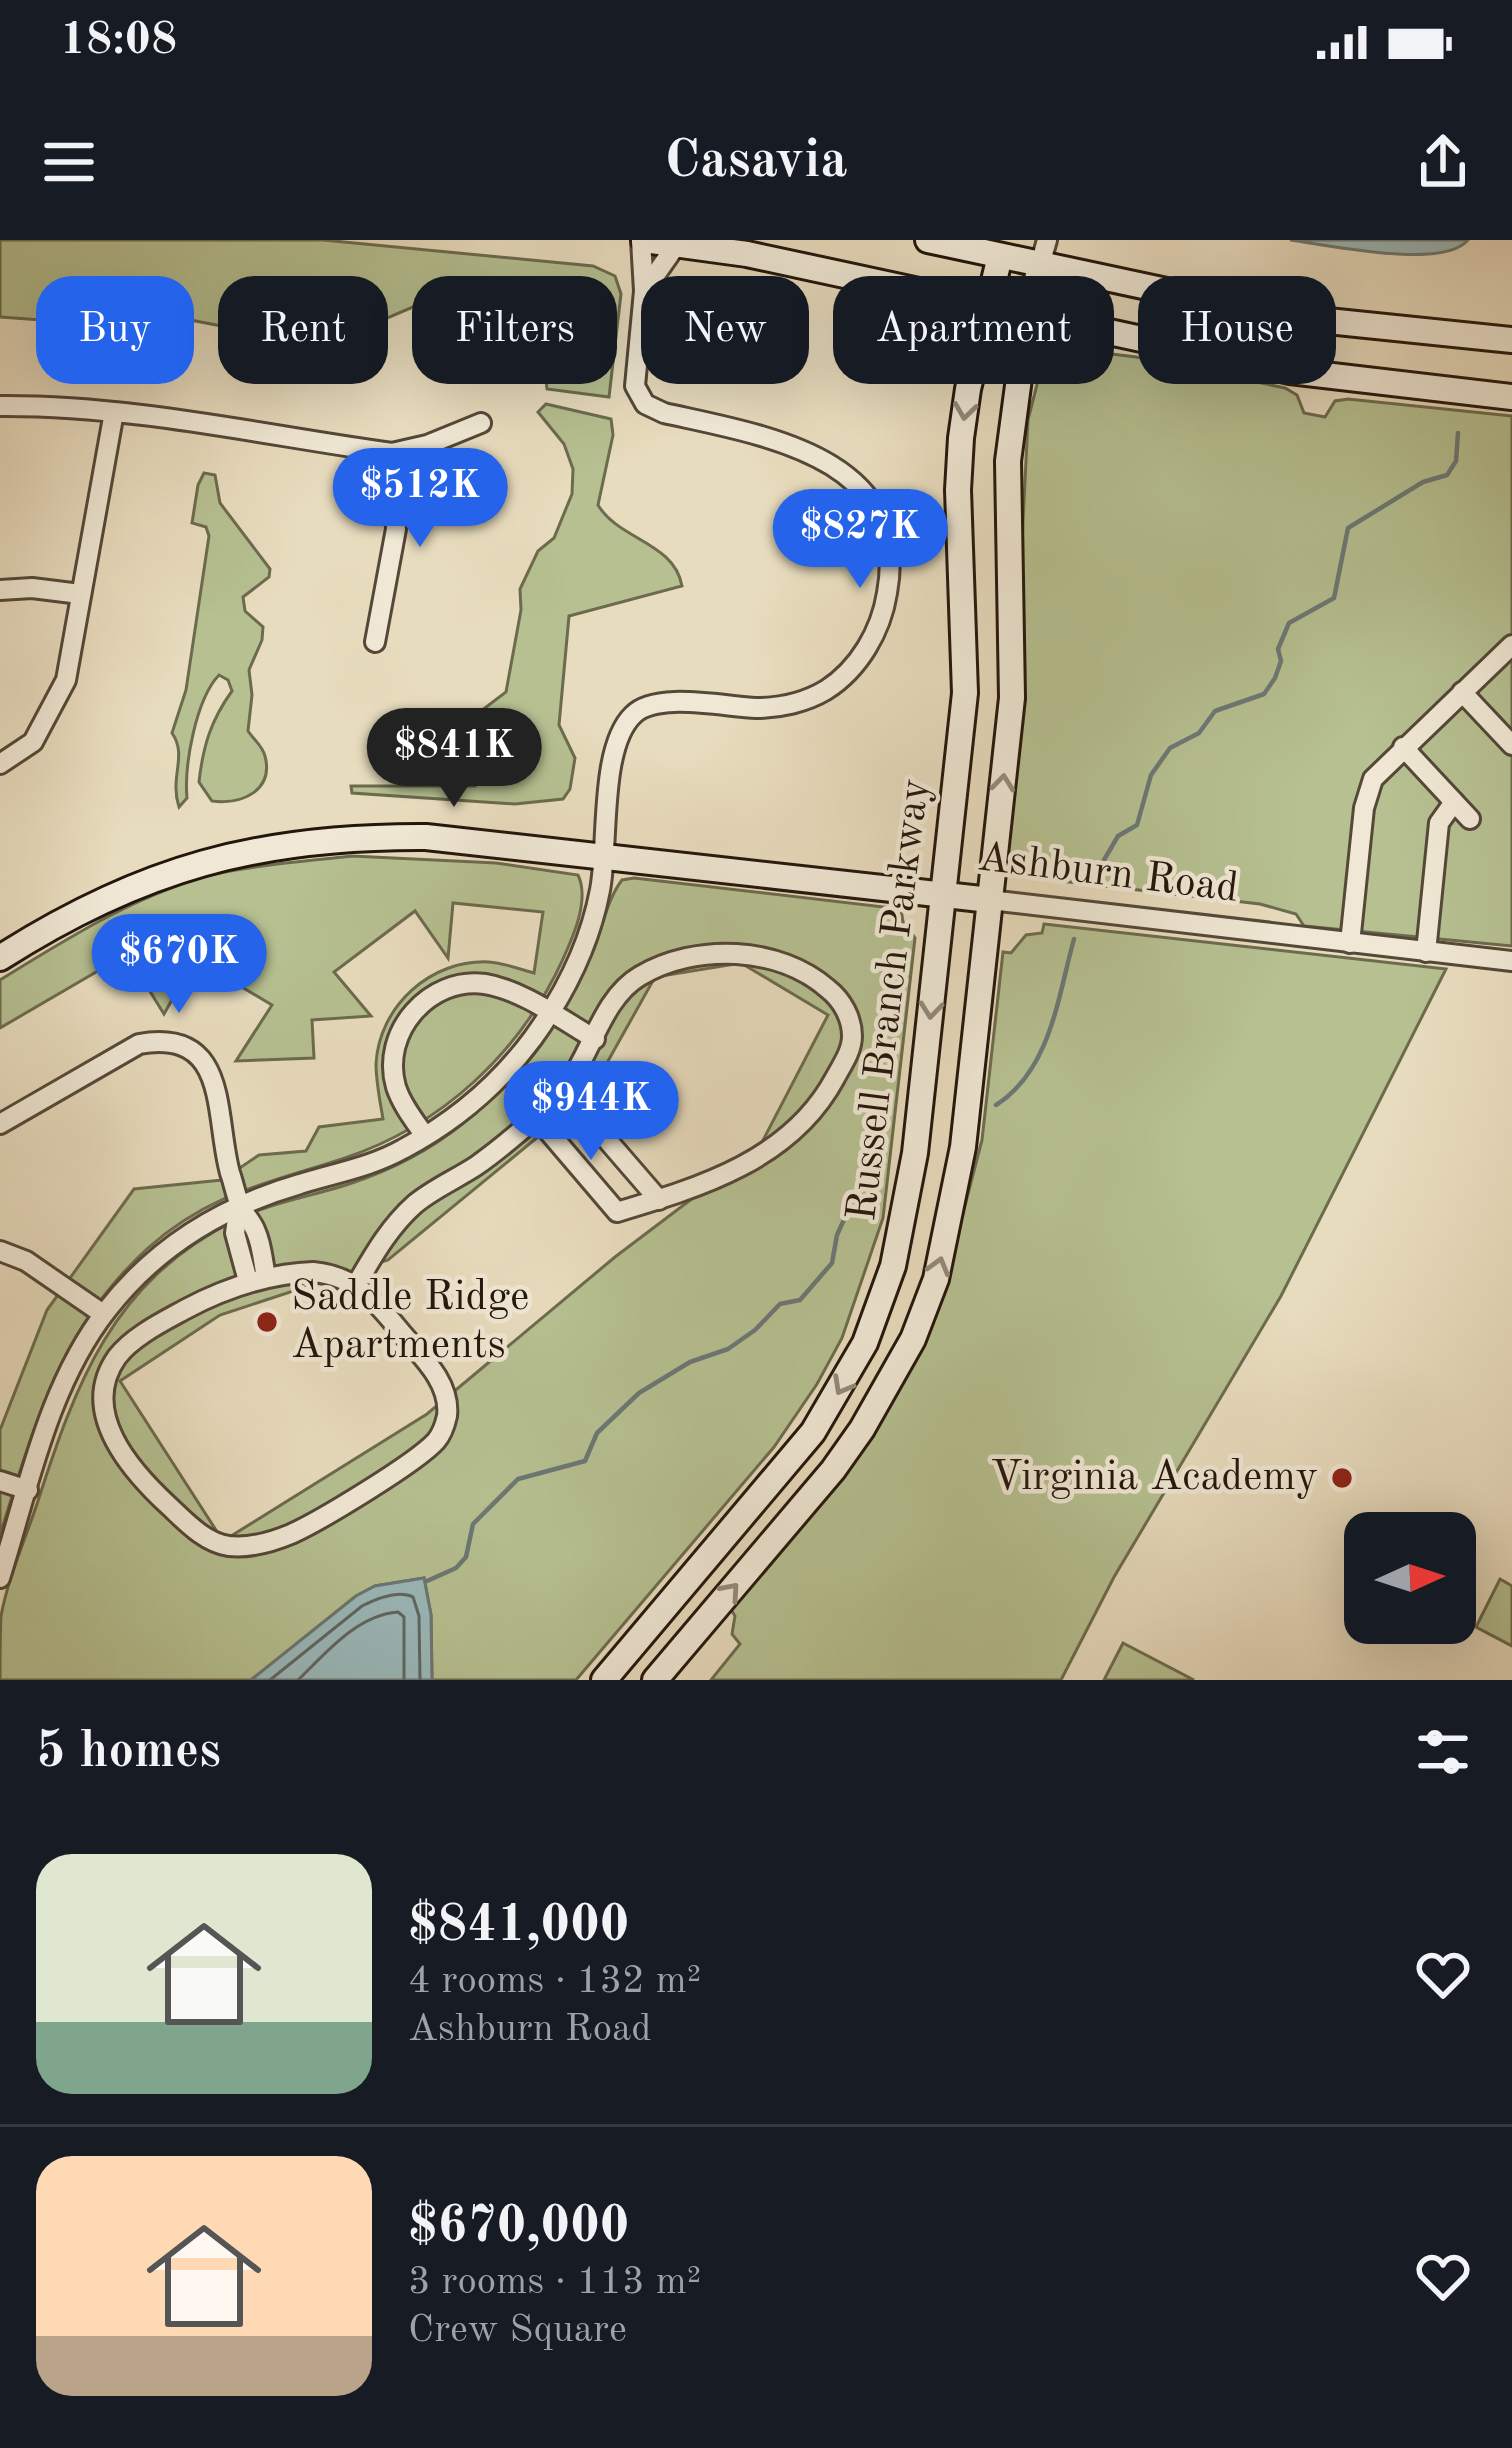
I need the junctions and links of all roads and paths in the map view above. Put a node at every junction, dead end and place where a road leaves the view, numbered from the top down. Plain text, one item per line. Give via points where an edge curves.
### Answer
1 (643, 240) edge
2 (928, 240) edge
3 (676, 244) junction
4 (1003, 248) edge
5 (1043, 253) edge
6 (644, 276) edge
7 (654, 276) edge
8 (851, 276) edge
9 (641, 323) edge
10 (1114, 333) edge
11 (1512, 340) edge
12 (969, 384) edge
13 (1019, 384) edge
14 (1512, 397) edge
15 (0, 406) edge
16 (114, 412) junction
17 (481, 423) dead end
18 (392, 453) junction
19 (0, 590) edge
20 (80, 593) junction
21 (375, 642) dead end
22 (1512, 644) edge
23 (1462, 692) junction
24 (1512, 745) edge
25 (1402, 748) junction
26 (0, 764) edge
27 (1454, 802) junction
28 (1470, 819) dead end
29 (603, 857) junction
30 (944, 894) junction
31 (990, 899) junction
32 (1350, 943) junction
33 (1426, 952) junction
34 (0, 958) edge
35 (1512, 961) edge
36 (549, 1013) junction
37 (595, 1039) junction
38 (564, 1090) junction
39 (536, 1117) junction
40 (0, 1124) edge
41 (424, 1136) junction
42 (659, 1200) junction
43 (239, 1205) junction
44 (0, 1251) edge
45 (257, 1279) junction
46 (356, 1285) junction
47 (103, 1314) junction
48 (0, 1481) edge
49 (28, 1490) junction
50 (0, 1579) edge
51 (604, 1680) edge
52 (655, 1680) edge

1 - 3 main road
1 - 6 street
2 - 4 main road
3 - 7 street
3 - 8 main road
4 - 5 main road
5 - 11 main road via 1318,320
9 - 29 street via 635,386 645,404 806,450 848,474 875,507 890,580 871,643 826,689 775,706 656,703 635,712 620,734
10 - 14 main road via 1290,370
12 -> 30 main road, Russell Branch Parkway via 958,490 965,693
31 -> 13 main road, Russell Branch Parkway via 1012,698 1008,461
15 - 16 street
16 - 18 street
16 - 20 street
17 - 18 street
18 - 21 street via 396,529
19 - 20 street
20 - 26 street via 66,680 52,712 33,742
22 - 23 street
23 - 24 street
23 - 25 street
25 - 27 street
25 - 32 street via 1366,798
27 - 28 street
27 - 33 street via 1438,828
29 - 30 main road, Ashburn Road
29 - 34 main road, Ashburn Road via 426,837 283,844 149,880
29 - 36 street via 590,927
30 - 31 main road, Ashburn Road
30 -> 51 main road, Russell Branch Parkway via 904,1223 865,1343 813,1432
31 - 32 street, Ashburn Road
52 -> 31 main road, Russell Branch Parkway via 833,1470 913,1339 958,1184
32 - 33 street, Ashburn Road
33 - 35 street, Ashburn Road
36 - 37 street
36 - 41 street via 489,1089
36 - 41 street via 471,983 419,1005 398,1040 394,1075
37 - 38 street
37 - 42 street via 642,974 722,954 786,964 844,1006 849,1053 793,1131 739,1170
38 - 39 street
38 - 42 street
39 - 42 street via 617,1212
39 - 46 street via 416,1203
40 - 43 street via 139,1044 176,1043 211,1071
41 - 43 street via 361,1167
43 - 45 street via 235,1233
43 - 47 street via 169,1249
44 - 47 street
45 - 46 street via 324,1273
45 - 46 street via 180,1312 129,1346 111,1369 105,1400 110,1433 129,1466 193,1527 230,1546 266,1542 318,1520 442,1432 447,1410 437,1378
47 - 49 street via 64,1383
48 - 49 street
49 - 50 street

